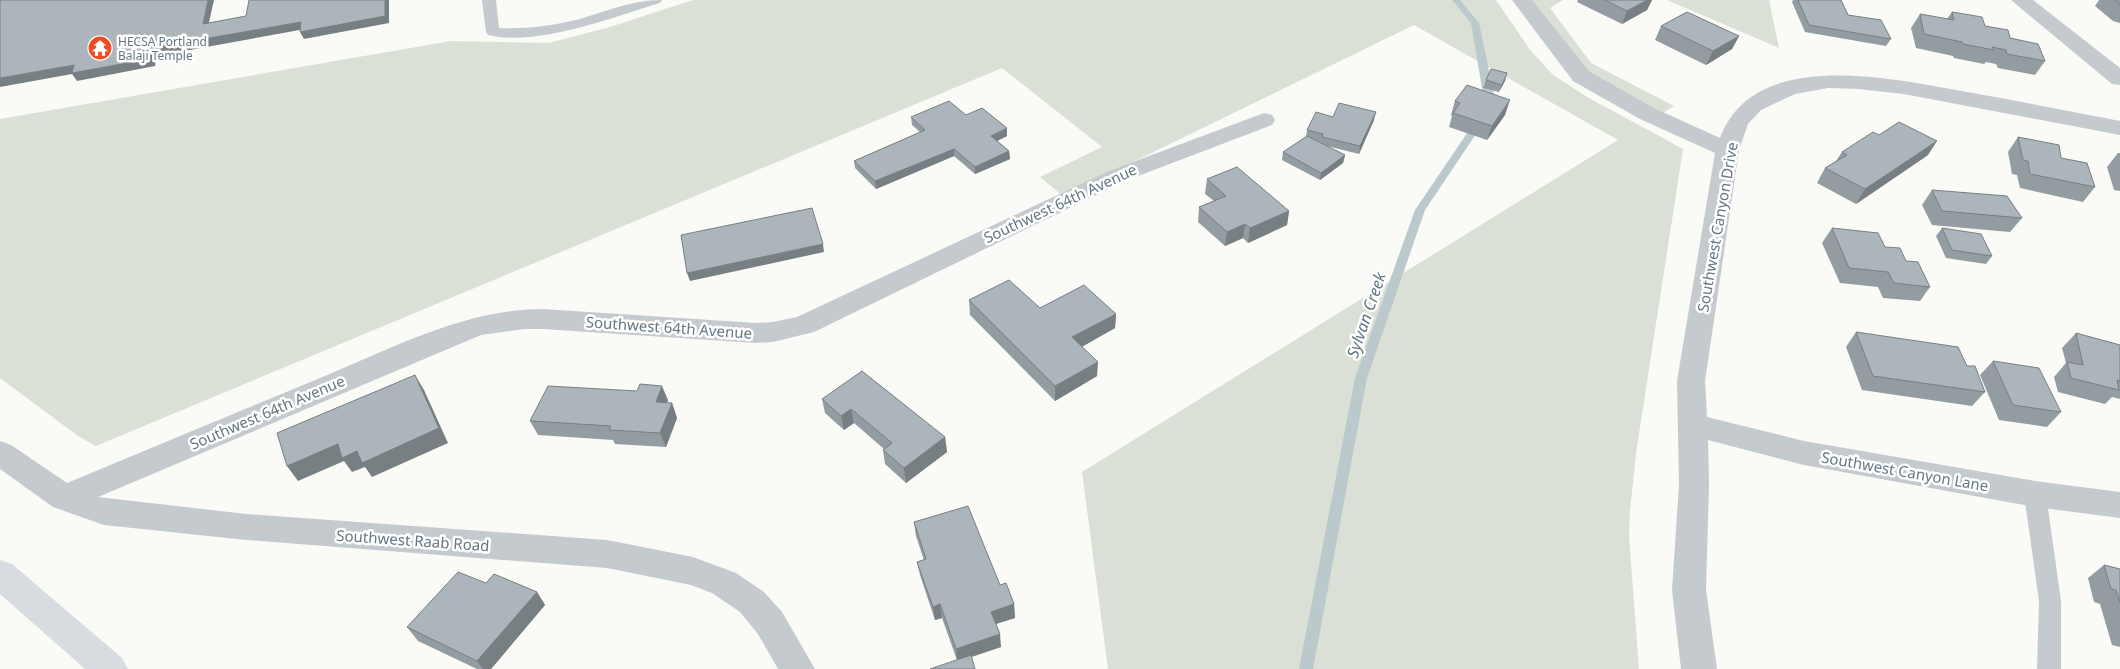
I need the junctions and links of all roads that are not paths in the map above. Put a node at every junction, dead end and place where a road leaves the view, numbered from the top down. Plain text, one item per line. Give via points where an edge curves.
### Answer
1 (489, 0) edge
2 (655, 0) edge
3 (1522, 0) edge
4 (2020, 0) edge
5 (2120, 79) edge
6 (1264, 120) dead end
7 (2120, 128) edge
8 (1727, 150) junction
9 (1692, 425) junction
10 (0, 453) edge
11 (2035, 494) junction
12 (64, 498) junction
13 (2120, 505) edge
14 (0, 574) edge
15 (110, 669) edge
16 (797, 669) edge
17 (1699, 669) edge
18 (2049, 669) edge

1 - 2 lane via 493,32 525,33 576,24
3 - 8 street via 1581,76 1648,114
4 - 5 street
6 - 12 street, Southwest 64th Avenue via 1116,176 804,324 756,333 543,319 477,326
7 - 8 street, Southwest Canyon Drive via 1965,98 1843,81 1813,83 1784,90 1749,109 1738,120
8 - 9 street, Southwest Canyon Drive via 1691,381
9 - 11 street, Southwest Canyon Lane via 1804,453
9 - 17 street, Southwest Canyon Drive via 1694,485 1689,590
10 - 12 street, Southwest Raab Road
11 - 13 street, Southwest Canyon Lane
11 - 18 lane via 2050,601
12 - 16 street, Southwest Raab Road via 104,512 142,517 606,554 693,571 724,583 752,602 770,623
14 - 15 highway

